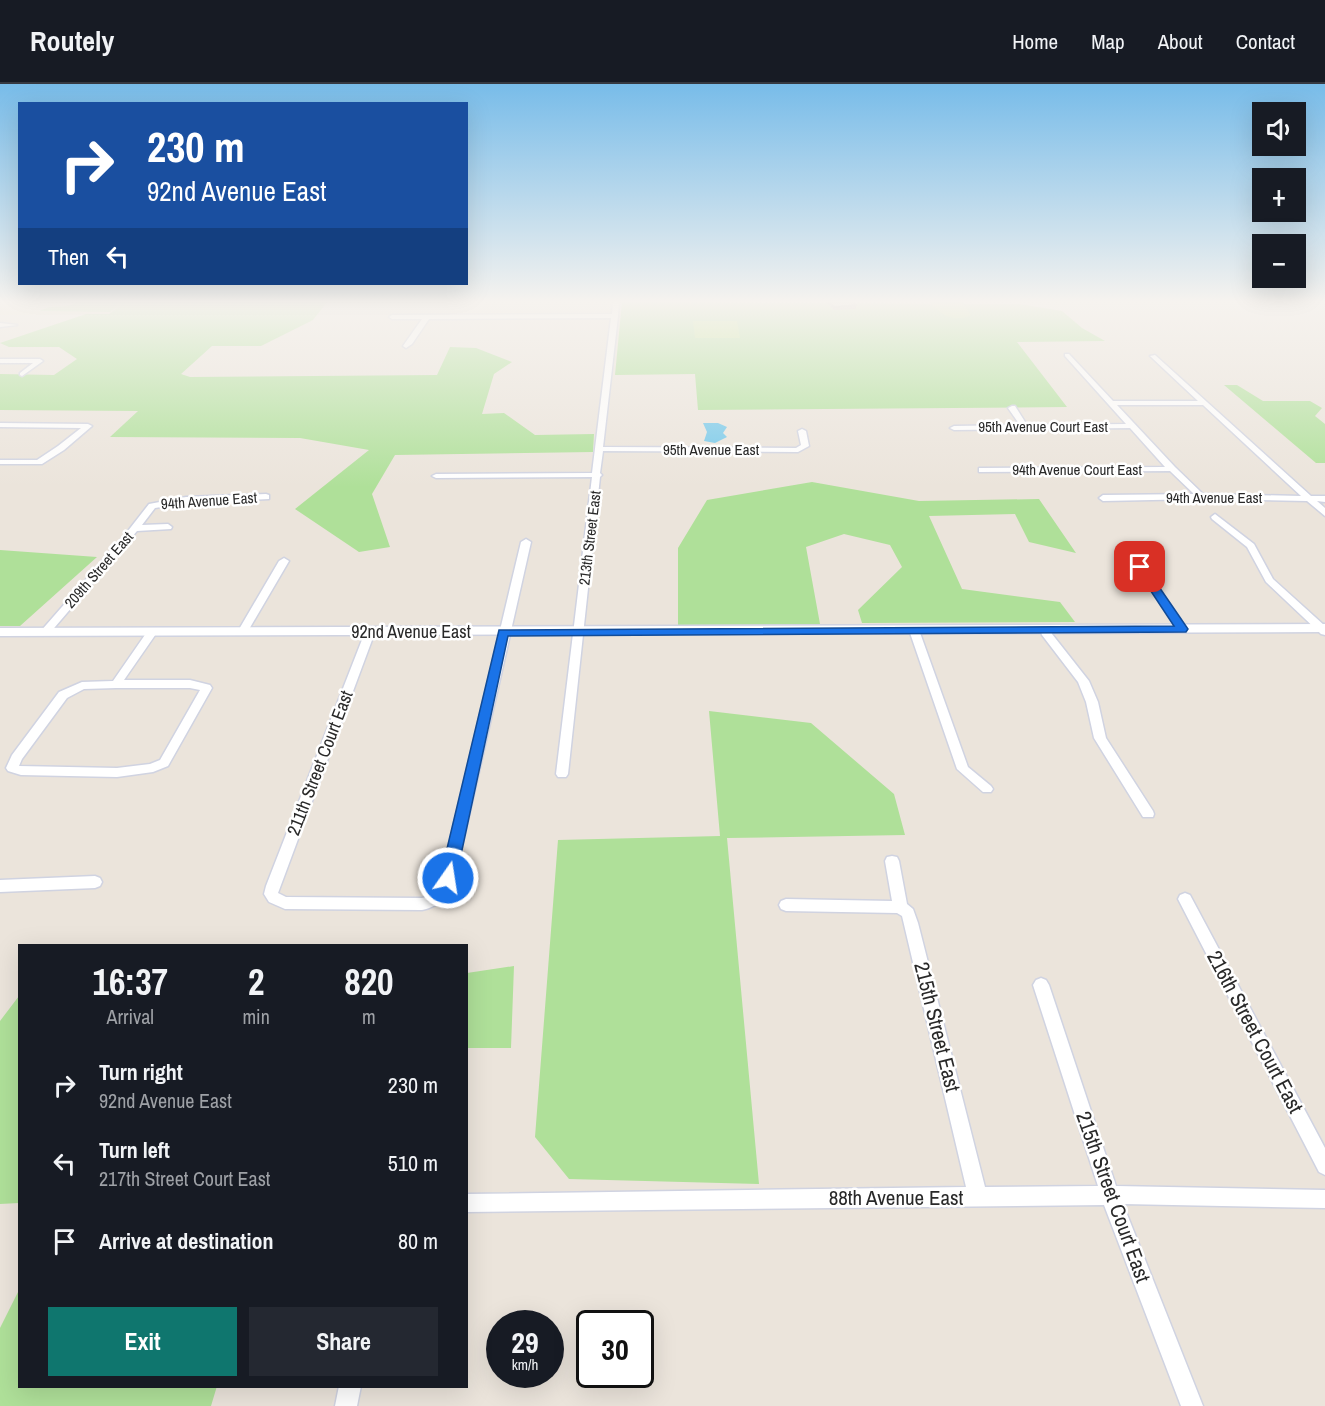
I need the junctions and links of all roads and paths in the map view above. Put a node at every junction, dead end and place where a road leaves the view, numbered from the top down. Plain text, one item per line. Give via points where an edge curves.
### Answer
1 (36, 364) edge
2 (610, 364) edge
3 (1075, 364) edge
4 (1161, 364) edge
5 (22, 374) dead end
6 (1112, 403) junction
7 (1203, 403) junction
8 (1012, 408) dead end
9 (0, 425) edge
10 (1133, 426) junction
11 (1025, 427) junction
12 (954, 428) dead end
13 (801, 431) dead end
14 (601, 449) junction
15 (0, 462) edge
16 (982, 470) dead end
17 (1172, 470) junction
18 (598, 475) junction
19 (436, 476) dead end
20 (1201, 496) junction
21 (266, 497) dead end
22 (1103, 498) dead end
23 (1309, 499) junction
24 (1325, 499) edge
25 (152, 506) joint
26 (1325, 513) edge
27 (1215, 517) dead end
28 (168, 527) dead end
29 (135, 528) junction
30 (526, 542) dead end
31 (1135, 559) dead end
32 (284, 561) dead end
33 (1045, 629) junction
34 (1182, 629) junction
35 (1324, 629) edge
36 (914, 630) junction
37 (153, 631) junction
38 (243, 631) junction
39 (0, 632) edge
40 (45, 632) junction
41 (370, 632) junction
42 (503, 632) junction
43 (579, 632) junction
44 (116, 684) junction
45 (562, 774) dead end
46 (987, 789) dead end
47 (1148, 814) dead end
48 (892, 861) dead end
49 (94, 882) dead end
50 (0, 886) edge
51 (1185, 899) dead end
52 (786, 905) dead end
53 (900, 907) junction
54 (1041, 985) dead end
55 (1325, 1166) edge
56 (1110, 1195) junction
57 (978, 1197) junction
58 (1325, 1199) edge
59 (468, 1203) edge
60 (350, 1388) edge
61 (346, 1406) edge
62 (1192, 1406) edge

1 - 5 street
2 - 14 street, 213th Street East
3 - 6 street
4 - 7 street
6 - 7 street
6 - 10 street
7 - 23 street
8 - 11 street
9 - 15 street via 88,426 39,462
10 - 11 street, 95th Avenue Court East
10 - 17 street
11 - 12 street, 95th Avenue Court East
13 - 14 street, 95th Avenue East via 805,446 798,450
14 - 18 street, 213th Street East
16 - 17 street, 94th Avenue Court East
17 - 20 street
18 - 19 street
18 - 43 street, 213th Street East
20 - 22 street, 94th Avenue East
20 - 23 street, 94th Avenue East
21 - 25 street, 94th Avenue East via 186,500
23 - 24 street, 94th Avenue East
23 - 26 street
25 - 29 street, 209th Street East
27 - 35 street via 1251,546 1269,580
28 - 29 street
29 - 40 street, 209th Street East
30 - 42 street
31 - 34 street
32 - 38 street
33 - 34 street, 92nd Avenue East
33 - 36 street, 92nd Avenue East
33 - 47 street via 1083,681 1100,738
34 - 35 street, 92nd Avenue East
36 - 43 street, 92nd Avenue East
36 - 46 street via 963,768
37 - 38 street, 92nd Avenue East
37 - 40 street, 92nd Avenue East
37 - 44 street
38 - 41 street, 92nd Avenue East
39 - 40 street, 92nd Avenue East
41 - 42 street, 92nd Avenue East
41 - 42 street, 211th Street Court East via 271,894 285,903 422,904 442,894
42 - 43 street, 92nd Avenue East
43 - 45 street, 213th Street East
44 - 44 street via 69,690 12,768 136,772 164,763 206,687
48 - 53 street, 215th Street East
49 - 50 street
51 - 55 street, 216th Street Court East
52 - 53 street
53 - 57 street, 215th Street East via 908,913 911,923
54 - 56 street, 215th Street Court East
56 - 57 street, 88th Avenue East
56 - 58 street, 88th Avenue East
56 - 62 street, 215th Street Court East
57 - 59 street, 88th Avenue East
60 - 61 street

